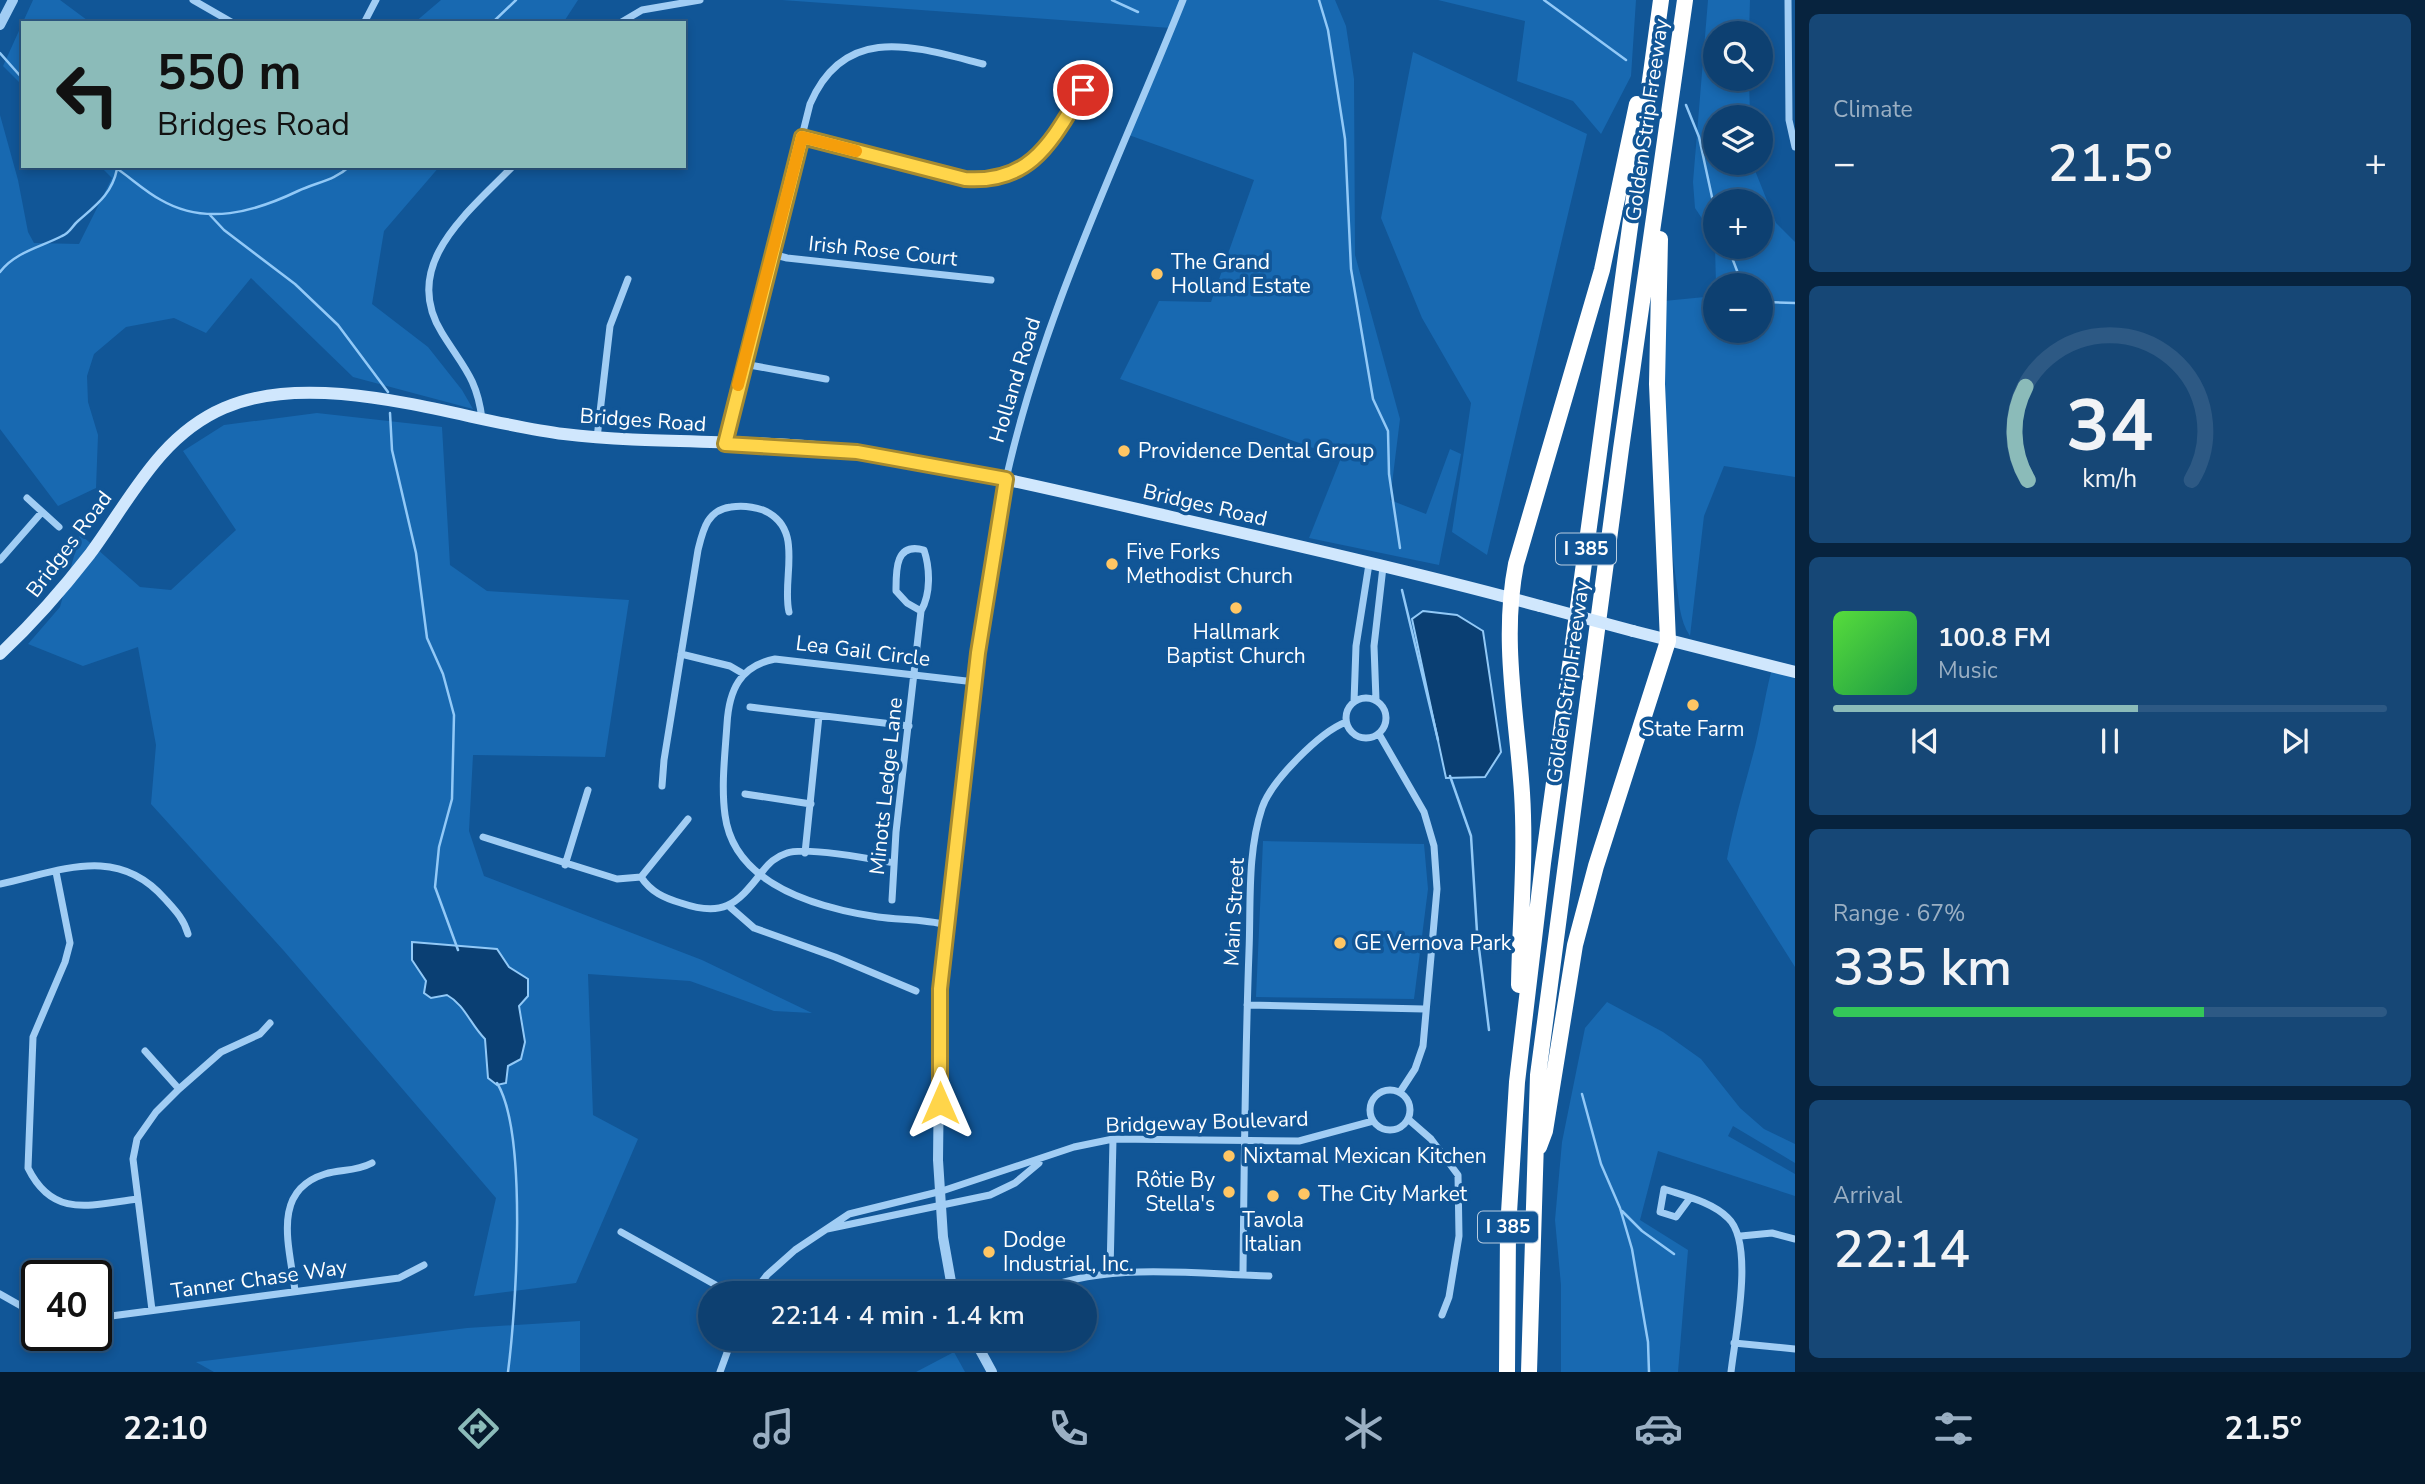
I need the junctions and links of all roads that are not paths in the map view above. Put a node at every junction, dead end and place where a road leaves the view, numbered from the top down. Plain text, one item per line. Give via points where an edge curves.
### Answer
1 (13, 0) edge
2 (193, 0) edge
3 (376, 0) edge
4 (700, 0) edge
5 (1183, 0) edge
6 (1685, 0) edge
7 (1788, 0) edge
8 (1660, 8) edge
9 (230, 21) edge
10 (365, 21) edge
11 (623, 21) edge
12 (0, 24) edge
13 (1791, 39) edge
14 (983, 64) dead end
15 (1083, 90) dead end
16 (802, 137) junction
17 (1795, 147) edge
18 (511, 168) edge
19 (1662, 180) junction
20 (772, 254) junction
21 (628, 279) dead end
22 (991, 280) dead end
23 (744, 364) junction
24 (826, 379) dead end
25 (482, 420) junction
26 (597, 438) junction
27 (725, 444) junction
28 (1006, 479) junction
29 (27, 498) dead end
30 (42, 512) junction
31 (59, 527) dead end
32 (0, 560) edge
33 (1369, 564) junction
34 (1382, 567) junction
35 (1509, 598) junction
36 (921, 611) junction
37 (789, 612) dead end
38 (1668, 640) junction
39 (0, 654) edge
40 (681, 654) junction
41 (1795, 672) edge
42 (742, 673) junction
43 (916, 676) junction
44 (975, 682) junction
45 (1376, 700) junction
46 (1354, 702) junction
47 (750, 707) dead end
48 (819, 716) junction
49 (1346, 722) junction
50 (909, 726) junction
51 (1379, 734) junction
52 (662, 786) dead end
53 (587, 790) dead end
54 (745, 794) dead end
55 (811, 804) junction
56 (688, 819) dead end
57 (484, 837) dead end
58 (805, 853) junction
59 (894, 863) junction
60 (565, 865) junction
61 (56, 872) junction
62 (760, 875) junction
63 (641, 877) junction
64 (0, 884) edge
65 (892, 900) dead end
66 (730, 907) junction
67 (947, 925) junction
68 (188, 934) dead end
69 (916, 991) dead end
70 (1247, 1004) junction
71 (1424, 1009) junction
72 (270, 1023) dead end
73 (145, 1051) dead end
74 (1517, 1082) junction
75 (179, 1089) junction
76 (1400, 1093) junction
77 (1408, 1119) junction
78 (1373, 1121) junction
79 (1113, 1139) junction
80 (1244, 1141) junction
81 (1042, 1160) junction
82 (372, 1163) dead end
83 (1534, 1163) junction
84 (942, 1191) junction
85 (1690, 1198) junction
86 (137, 1199) junction
87 (942, 1206) junction
88 (823, 1230) junction
89 (621, 1232) dead end
90 (1741, 1236) junction
91 (1795, 1239) edge
92 (424, 1265) dead end
93 (1110, 1272) junction
94 (1243, 1275) junction
95 (1269, 1276) dead end
96 (709, 1281) edge
97 (764, 1281) edge
98 (951, 1281) edge
99 (1067, 1281) edge
100 (295, 1291) junction
101 (0, 1294) edge
102 (21, 1306) edge
103 (152, 1311) junction
104 (1442, 1315) dead end
105 (112, 1316) edge
106 (1734, 1343) junction
107 (1795, 1349) edge
108 (728, 1351) edge
109 (981, 1351) edge
110 (720, 1372) edge
111 (992, 1372) edge
112 (1507, 1372) edge
113 (1529, 1372) edge
114 (1731, 1372) edge

1 - 12 street
2 - 9 street
3 - 10 street
4 - 11 street via 642,10
5 - 28 street, Holland Road via 1071,271 1029,393
6 - 19 highway, Golden Strip Freeway / I 385
7 - 13 street
8 - 35 highway via 1602,271
8 - 74 highway, Golden Strip Freeway / I 385
13 - 17 street via 1788,120
14 - 16 street via 908,45 859,51 820,84
15 - 16 street via 1045,150 1019,170 993,178 965,179
16 - 20 street
18 - 25 street via 447,236 431,274 433,312 474,381
19 - 38 highway via 1657,384
19 - 83 highway, Golden Strip Freeway / I 385 via 1561,894 1538,1075
20 - 22 street, Irish Rose Court
20 - 23 street
21 - 26 street via 610,326
23 - 24 street
23 - 27 street
25 - 26 main road, Bridges Road
25 - 39 main road, Bridges Road via 391,401 326,394 262,396 215,411 166,448 83,562
26 - 27 main road, Bridges Road
27 - 28 main road, Bridges Road via 857,452
28 - 33 main road, Bridges Road
28 - 44 street, Holland Road
29 - 30 street
30 - 31 street
30 - 32 street
33 - 34 main road, Bridges Road
33 - 46 street via 1356,646
34 - 35 main road, Bridges Road
34 - 45 street via 1374,646
35 - 38 main road, Bridges Road, bridge
35 - 74 highway via 1523,841
36 - 36 street, Minots Ledge Lane via 929,566 924,550 906,549 899,556 895,591
36 - 43 street, Minots Ledge Lane
37 - 40 street via 786,528 775,515 755,507 730,507 711,515 704,525
38 - 41 main road, Bridges Road
38 - 83 highway via 1575,945 1545,1131
40 - 42 street
40 - 52 street
42 - 43 street, Lea Gail Circle via 758,663 788,659
42 - 62 street via 728,718 725,816 737,852
43 - 44 street, Lea Gail Circle
43 - 50 street, Minots Ledge Lane
44 - 67 street, Holland Road
45 - 46 street
45 - 51 street via 1387,719
46 - 49 street
47 - 48 street
48 - 50 street
48 - 55 street
49 - 51 street via 1357,737
49 - 70 street, Main Street via 1328,730 1284,775 1263,806 1253,854
50 - 59 street, Minots Ledge Lane
51 - 71 street via 1424,812 1434,846 1437,890
53 - 60 street
54 - 55 street
55 - 58 street
56 - 63 street
57 - 60 street
58 - 59 street
58 - 62 street via 789,851 770,861
59 - 65 street, Minots Ledge Lane
60 - 63 street via 617,879
61 - 64 street
61 - 68 street via 104,865 134,872 181,917
61 - 86 street via 70,943 33,1037 28,1168 36,1184 61,1203 76,1206
62 - 66 street
62 - 67 street via 785,890 854,912
63 - 66 street via 648,887 674,901 705,911
66 - 69 street via 754,928
67 - 84 street, Holland Road via 940,989 938,1160
70 - 71 street
70 - 80 street, Main Street
71 - 76 street via 1423,1046
72 - 75 street via 260,1034 221,1052
73 - 75 street
74 - 112 highway, Golden Strip Freeway / I 385 via 1507,1228
75 - 86 street via 137,1139
76 - 77 street via 1410,1107
76 - 78 street via 1387,1090 1375,1096 1370,1108
77 - 78 street via 1391,1130
77 - 104 street via 1431,1139 1458,1175 1459,1236
78 - 80 street, Bridgeway Boulevard via 1299,1141
79 - 80 street, Bridgeway Boulevard
79 - 81 street, Bridgeway Boulevard
79 - 93 street
80 - 94 street, Main Street
81 - 84 street, Bridgeway Boulevard
81 - 87 street, Bridgeway Boulevard via 1015,1183 990,1195
82 - 100 street via 358,1171 326,1173 301,1184 287,1207
83 - 113 highway, Golden Strip Freeway / I 385
84 - 87 street, Holland Road
84 - 88 street, Bridgeway Boulevard via 862,1209
85 - 85 street via 1664,1189 1660,1212 1676,1217
85 - 90 street via 1728,1217
86 - 103 street
87 - 88 street, Bridgeway Boulevard
87 - 98 street, Holland Road
88 - 97 street, Bridgeway Boulevard
89 - 96 street
90 - 91 street via 1772,1233
90 - 106 street
92 - 100 street, Tanner Chase Way via 399,1278
93 - 94 street
93 - 99 street
94 - 95 street
100 - 103 street, Tanner Chase Way
101 - 102 street
103 - 105 street, Tanner Chase Way
106 - 107 street
106 - 114 street
108 - 110 street
109 - 111 street

